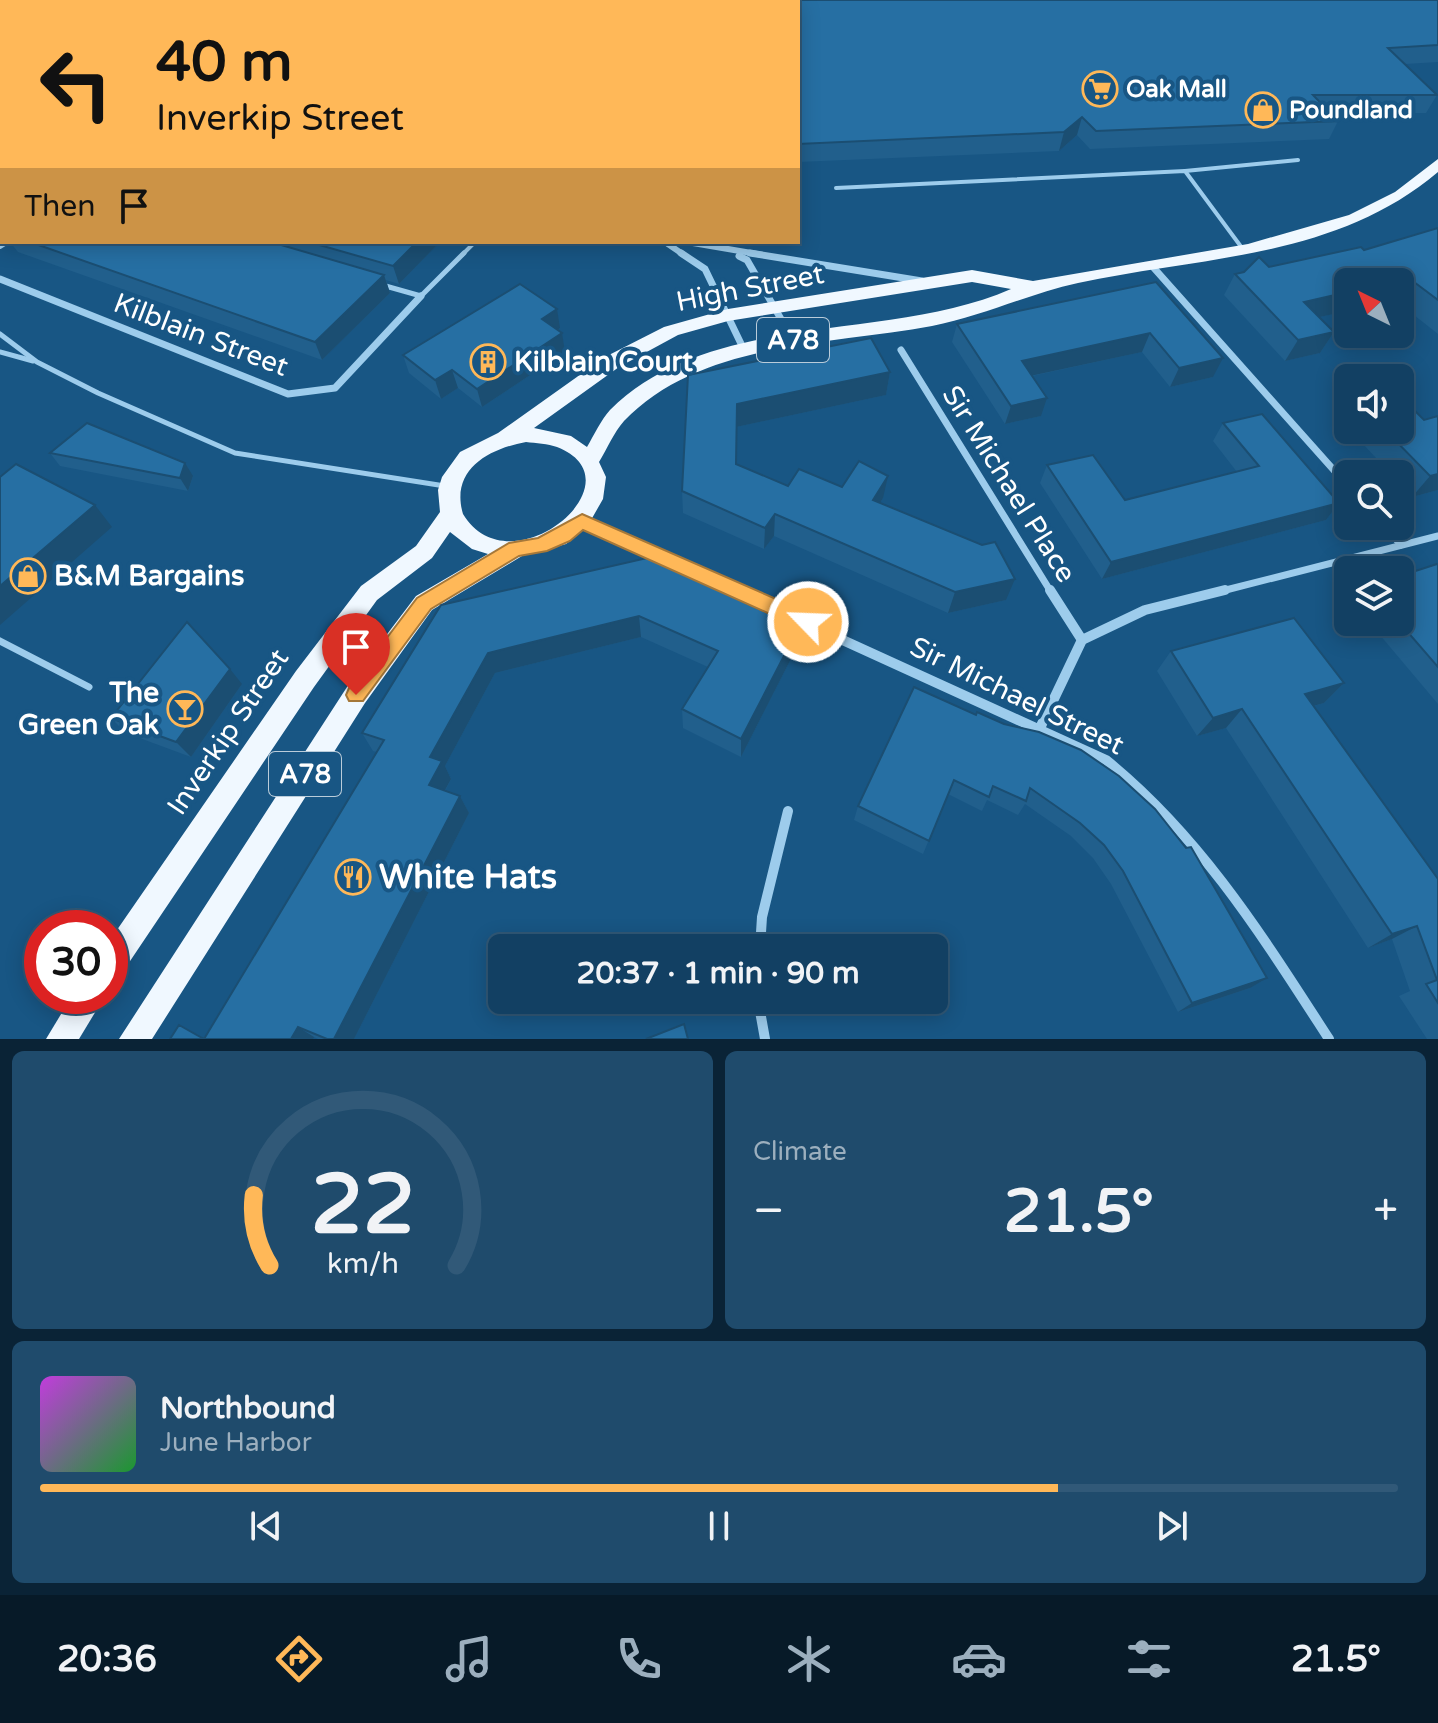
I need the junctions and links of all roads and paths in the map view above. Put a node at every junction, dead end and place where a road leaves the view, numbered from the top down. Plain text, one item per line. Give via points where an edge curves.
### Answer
1 (1298, 160) dead end
2 (1438, 164) edge
3 (1185, 171) junction
4 (836, 188) dead end
5 (473, 244) edge
6 (668, 244) edge
7 (696, 244) edge
8 (1242, 248) junction
9 (731, 252) junction
10 (1153, 267) junction
11 (0, 279) edge
12 (932, 283) junction
13 (381, 284) edge
14 (1033, 287) junction
15 (421, 296) junction
16 (776, 310) junction
17 (728, 315) junction
18 (0, 334) edge
19 (793, 340) junction
20 (901, 350) dead end
21 (0, 352) edge
22 (745, 352) junction
23 (37, 362) junction
24 (506, 437) junction
25 (590, 460) junction
26 (1334, 470) edge
27 (449, 487) junction
28 (450, 515) junction
29 (582, 521) junction
30 (1438, 536) edge
31 (1397, 540) edge
32 (1401, 545) junction
33 (516, 549) junction
34 (1082, 640) junction
35 (0, 641) edge
36 (89, 687) dead end
37 (1040, 728) junction
38 (788, 811) dead end
39 (761, 934) edge
40 (128, 940) edge
41 (78, 1014) edge
42 (761, 1014) edge
43 (61, 1039) edge
44 (134, 1039) edge
45 (765, 1039) edge
46 (1329, 1039) edge

1 - 3 lane
2 - 8 highway, High Street / A78 via 1381,208 1337,226
3 - 4 lane
3 - 8 lane
5 - 15 lane, Kilblain Street
6 - 17 street via 705,269
7 - 9 street
8 - 10 highway, High Street / A78
9 - 12 street
9 - 16 street via 747,260
10 - 14 highway, High Street / A78
10 - 26 street
11 - 15 street, Kilblain Street via 288,394 335,388
12 - 14 highway, High Street / A78 via 972,276
12 - 16 highway, High Street / A78
13 - 15 lane
14 - 19 highway, High Street / A78 via 978,310
16 - 17 highway, High Street / A78
16 - 19 street
17 - 22 street
17 - 24 highway, High Street / A78 via 671,331 612,362
18 - 23 lane
19 - 22 highway, High Street / A78
20 - 34 street, Sir Michael Place
21 - 23 lane
22 - 25 highway, High Street / A78 via 687,369 643,391 599,435
23 - 27 lane via 235,453
24 - 25 highway, A78 via 546,435 579,449
24 - 27 highway, A78 via 460,465
25 - 29 highway via 597,490
27 - 28 highway
28 - 33 highway, A78 via 470,538
28 - 40 highway, Inverkip Street / A78 via 424,552 369,593
29 - 33 highway, A78 via 563,536
29 - 37 street, Sir Michael Street
30 - 32 street
31 - 32 street
32 - 34 street via 1145,610
33 - 44 highway, A78 via 424,603 356,695
34 - 37 street
35 - 36 lane
37 - 46 street, Sir Michael Street via 1106,760 1143,787 1183,828 1228,883
38 - 39 street
41 - 43 highway
42 - 45 street

